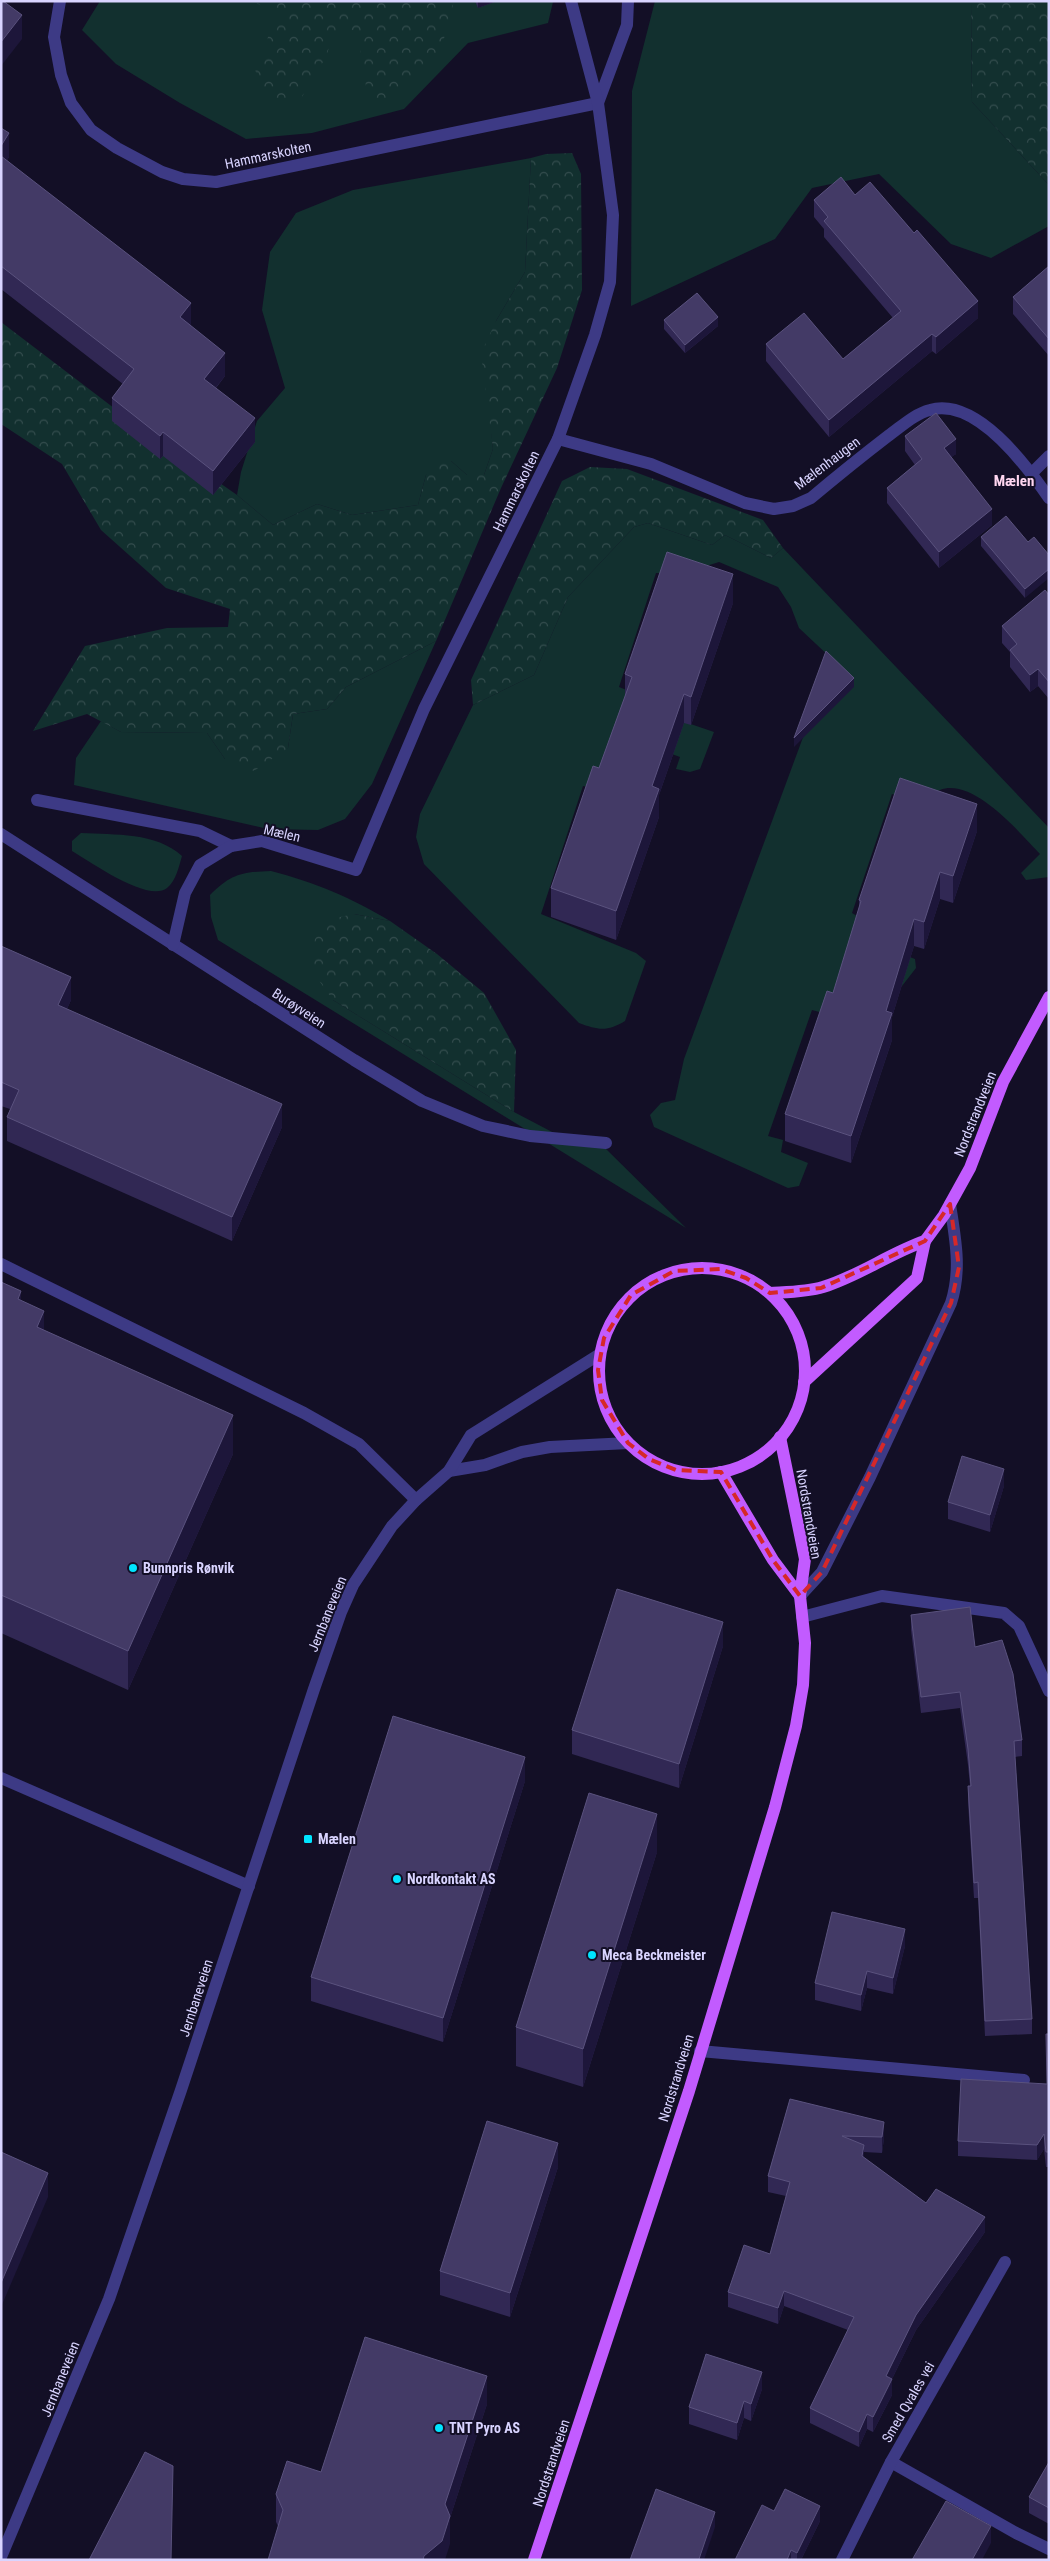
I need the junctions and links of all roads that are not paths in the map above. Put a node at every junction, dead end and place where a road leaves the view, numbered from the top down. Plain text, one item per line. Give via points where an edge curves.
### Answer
1 (60, 1) edge
2 (571, 1) edge
3 (628, 1) edge
4 (598, 104) junction
5 (558, 439) junction
6 (1049, 456) edge
7 (1032, 473) junction
8 (1049, 498) edge
9 (37, 800) dead end
10 (1, 834) edge
11 (231, 846) junction
12 (356, 870) joint
13 (173, 945) junction
14 (1049, 997) edge
15 (606, 1143) dead end
16 (950, 1204) junction
17 (925, 1241) junction
18 (1, 1264) edge
19 (770, 1293) junction
20 (600, 1354) junction
21 (804, 1382) junction
22 (780, 1437) junction
23 (628, 1443) junction
24 (449, 1471) junction
25 (721, 1472) junction
26 (416, 1500) junction
27 (800, 1596) junction
28 (802, 1617) junction
29 (1049, 1690) edge
30 (1, 1778) edge
31 (249, 1886) junction
32 (700, 2051) junction
33 (1024, 2080) dead end
34 (1005, 2262) dead end
35 (891, 2462) junction
36 (1049, 2549) edge
37 (1, 2557) edge
38 (534, 2560) edge
39 (842, 2560) edge

1 - 4 street, Hammarskolten via 54,37 60,75 71,103 91,130 117,148 183,180 216,182
2 - 4 street, Hammarskolten
3 - 4 street via 627,25
4 - 5 street, Hammarskolten via 613,215 610,282
5 - 7 street, Mælenhaugen via 651,464 745,503 774,509 793,506 811,498 909,420 930,410 951,409 969,415 991,431
5 - 12 street, Hammarskolten via 424,710
6 - 7 street
7 - 8 street, Mælenhaugen
9 - 11 street via 200,831
10 - 13 street, Burøyveien
11 - 12 street, Mælen via 262,841
11 - 13 street, Mælen via 200,865 185,893
13 - 15 street, Burøyveien via 422,1101 483,1126 530,1136
14 - 16 main road, Nordstrandveien via 1003,1082 970,1168
16 - 17 main road, Nordstrandveien
16 - 27 street via 959,1268 951,1303 822,1572
17 - 19 main road via 821,1288
17 - 21 main road, Nordstrandveien via 917,1278
18 - 26 street via 304,1413 359,1444
19 - 20 main road via 746,1278 720,1269 674,1271 645,1284 620,1307 604,1338
19 - 21 main road via 788,1314 797,1332 804,1354
20 - 23 main road via 598,1370 602,1400
20 - 24 street, Jernbaneveien via 471,1434
21 - 22 main road via 794,1416
22 - 25 main road via 750,1462
22 - 27 main road, Nordstrandveien via 805,1559
23 - 24 street via 550,1447
23 - 25 main road via 649,1459 676,1470 704,1474
24 - 26 street, Jernbaneveien
25 - 27 main road via 773,1560
26 - 31 street, Jernbaneveien via 375,1548 341,1612
27 - 28 main road, Nordstrandveien
28 - 29 street via 882,1596 1004,1613 1019,1626
28 - 32 main road, Nordstrandveien via 805,1643 803,1685 796,1726 775,1806
30 - 31 street
31 - 37 street, Jernbaneveien via 109,2299
32 - 33 street
32 - 38 main road, Nordstrandveien
34 - 35 street, Smed Qvales vei
35 - 36 street
35 - 39 street, Smed Qvales vei

